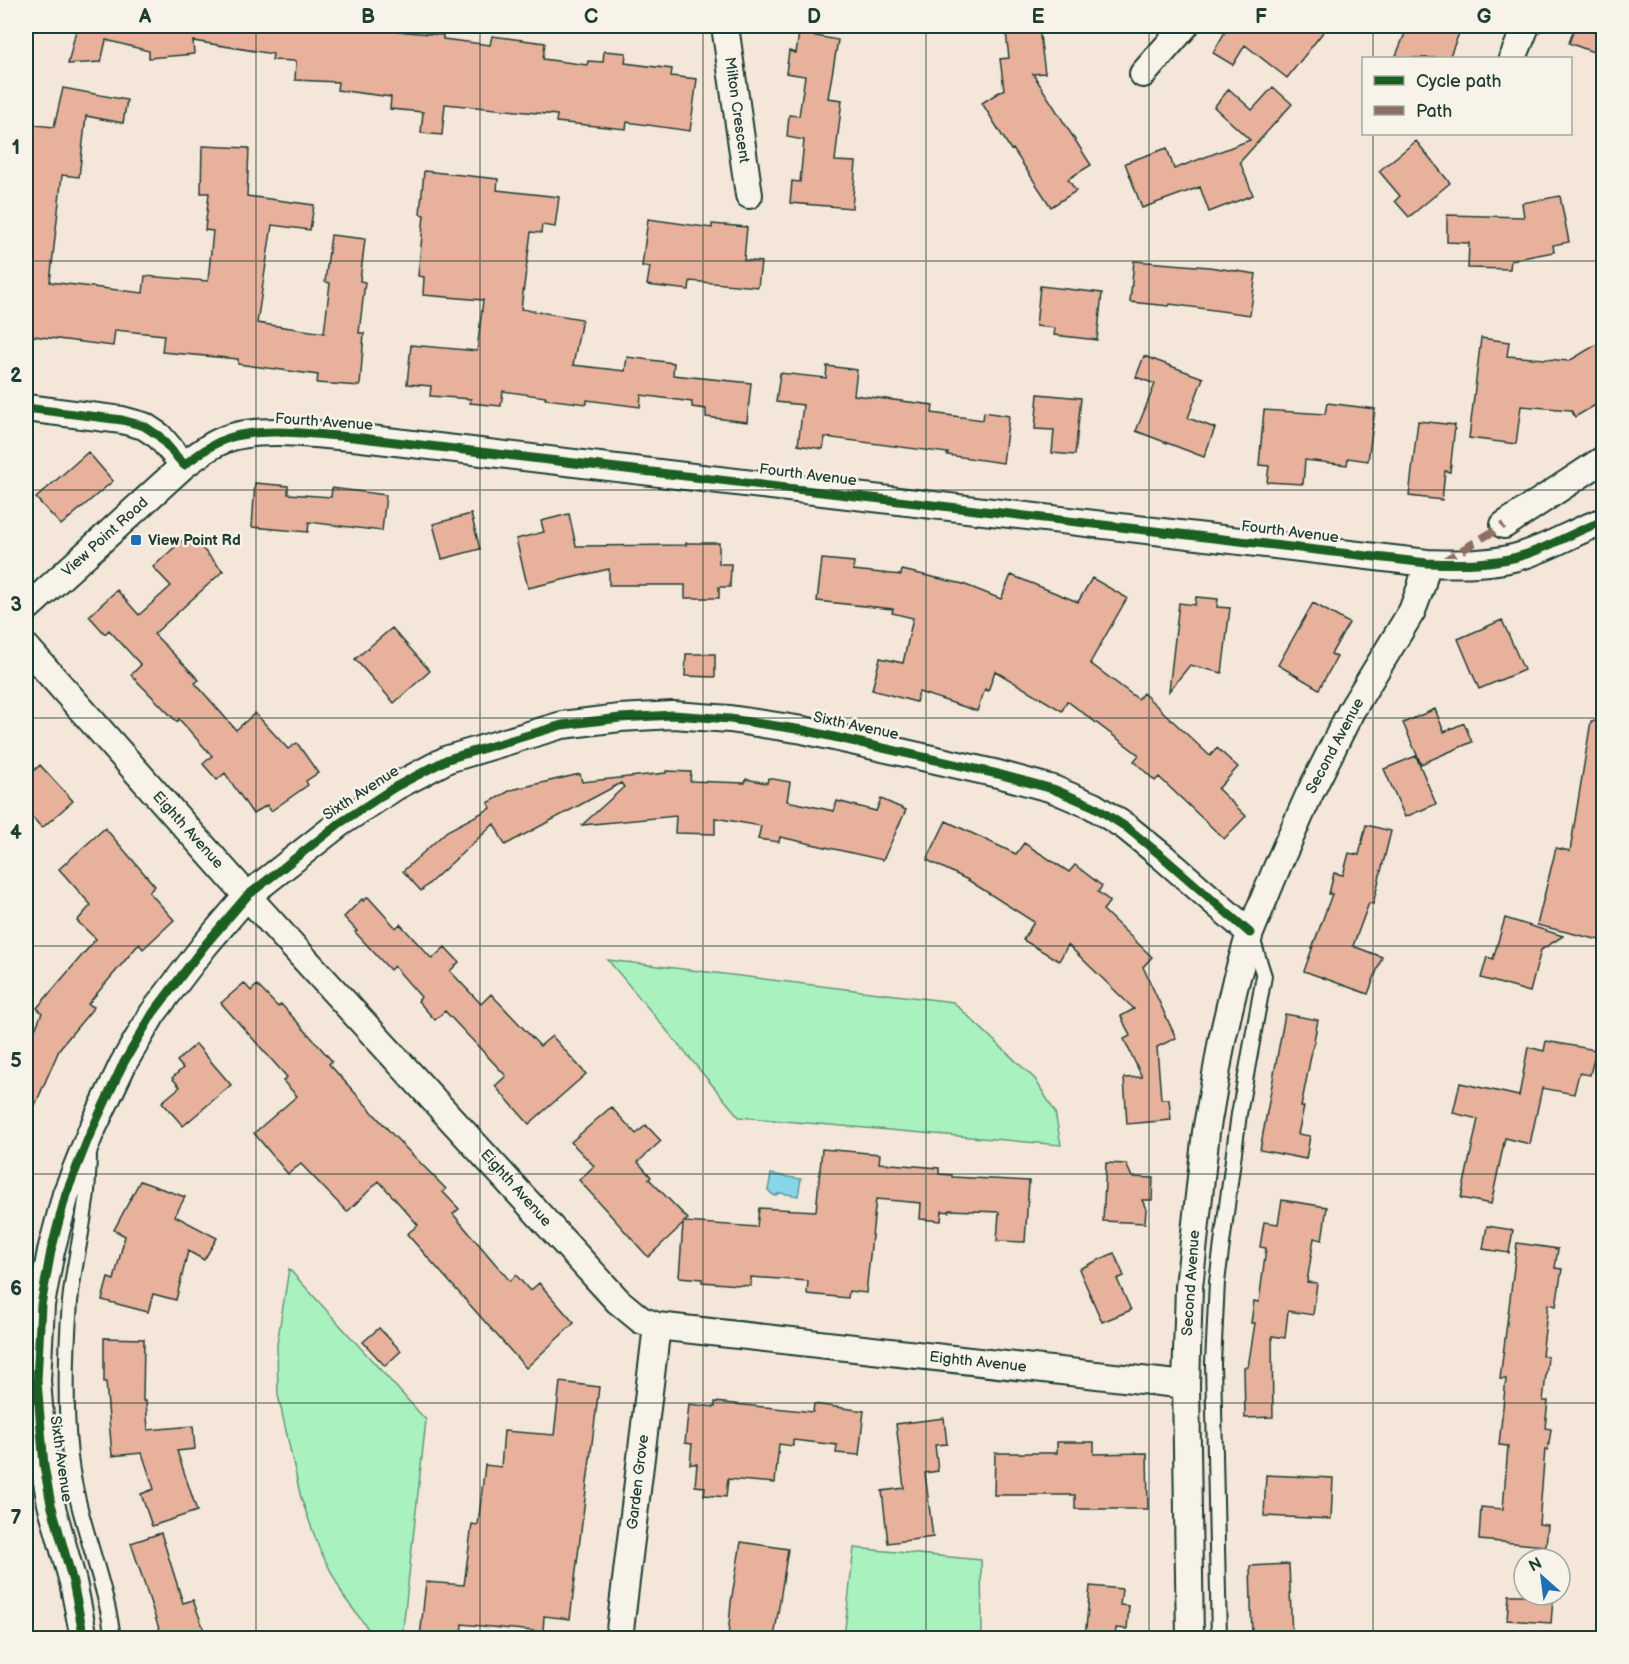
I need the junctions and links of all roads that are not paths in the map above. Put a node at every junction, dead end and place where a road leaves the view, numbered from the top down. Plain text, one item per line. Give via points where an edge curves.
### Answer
1 (725, 26) edge
2 (1185, 26) edge
3 (1526, 26) edge
4 (1514, 57) edge
5 (1143, 74) dead end
6 (749, 195) dead end
7 (26, 408) edge
8 (1604, 459) edge
9 (184, 465) junction
10 (1604, 521) edge
11 (1504, 525) dead end
12 (1427, 563) junction
13 (26, 609) edge
14 (26, 647) edge
15 (247, 896) junction
16 (1250, 933) junction
17 (90, 1134) junction
18 (657, 1326) junction
19 (1186, 1384) junction
20 (84, 1638) edge
21 (113, 1638) edge
22 (620, 1638) edge
23 (1190, 1638) edge
24 (1220, 1638) edge

1 - 6 street, Milton Crescent
2 - 5 street
3 - 4 street
7 - 9 street via 144,426 159,436
8 - 11 street
9 - 12 street, Fourth Avenue via 217,443 240,435 353,437
9 - 13 street, View Point Road
10 - 12 street, Fourth Avenue via 1526,555 1501,561
12 - 16 street, Second Avenue via 1412,611 1351,711 1314,785
14 - 15 street, Eighth Avenue
15 - 16 street, Sixth Avenue via 340,823 448,759 562,725 673,715 803,730 1053,789 1094,806 1126,827
15 - 17 street, Sixth Avenue via 153,1013 123,1064
15 - 18 street, Eighth Avenue via 618,1301 641,1320
16 - 19 street, Second Avenue via 1222,1040 1206,1132 1190,1276
16 - 24 lane, Second Avenue via 1264,976 1225,1215 1213,1363
17 - 20 street, Sixth Avenue via 66,1194 51,1251 40,1305 37,1381 44,1466
17 - 21 lane, Sixth Avenue via 86,1204 70,1300 66,1385 76,1490
18 - 19 street, Eighth Avenue
18 - 22 street, Garden Grove
19 - 23 street, Second Avenue

